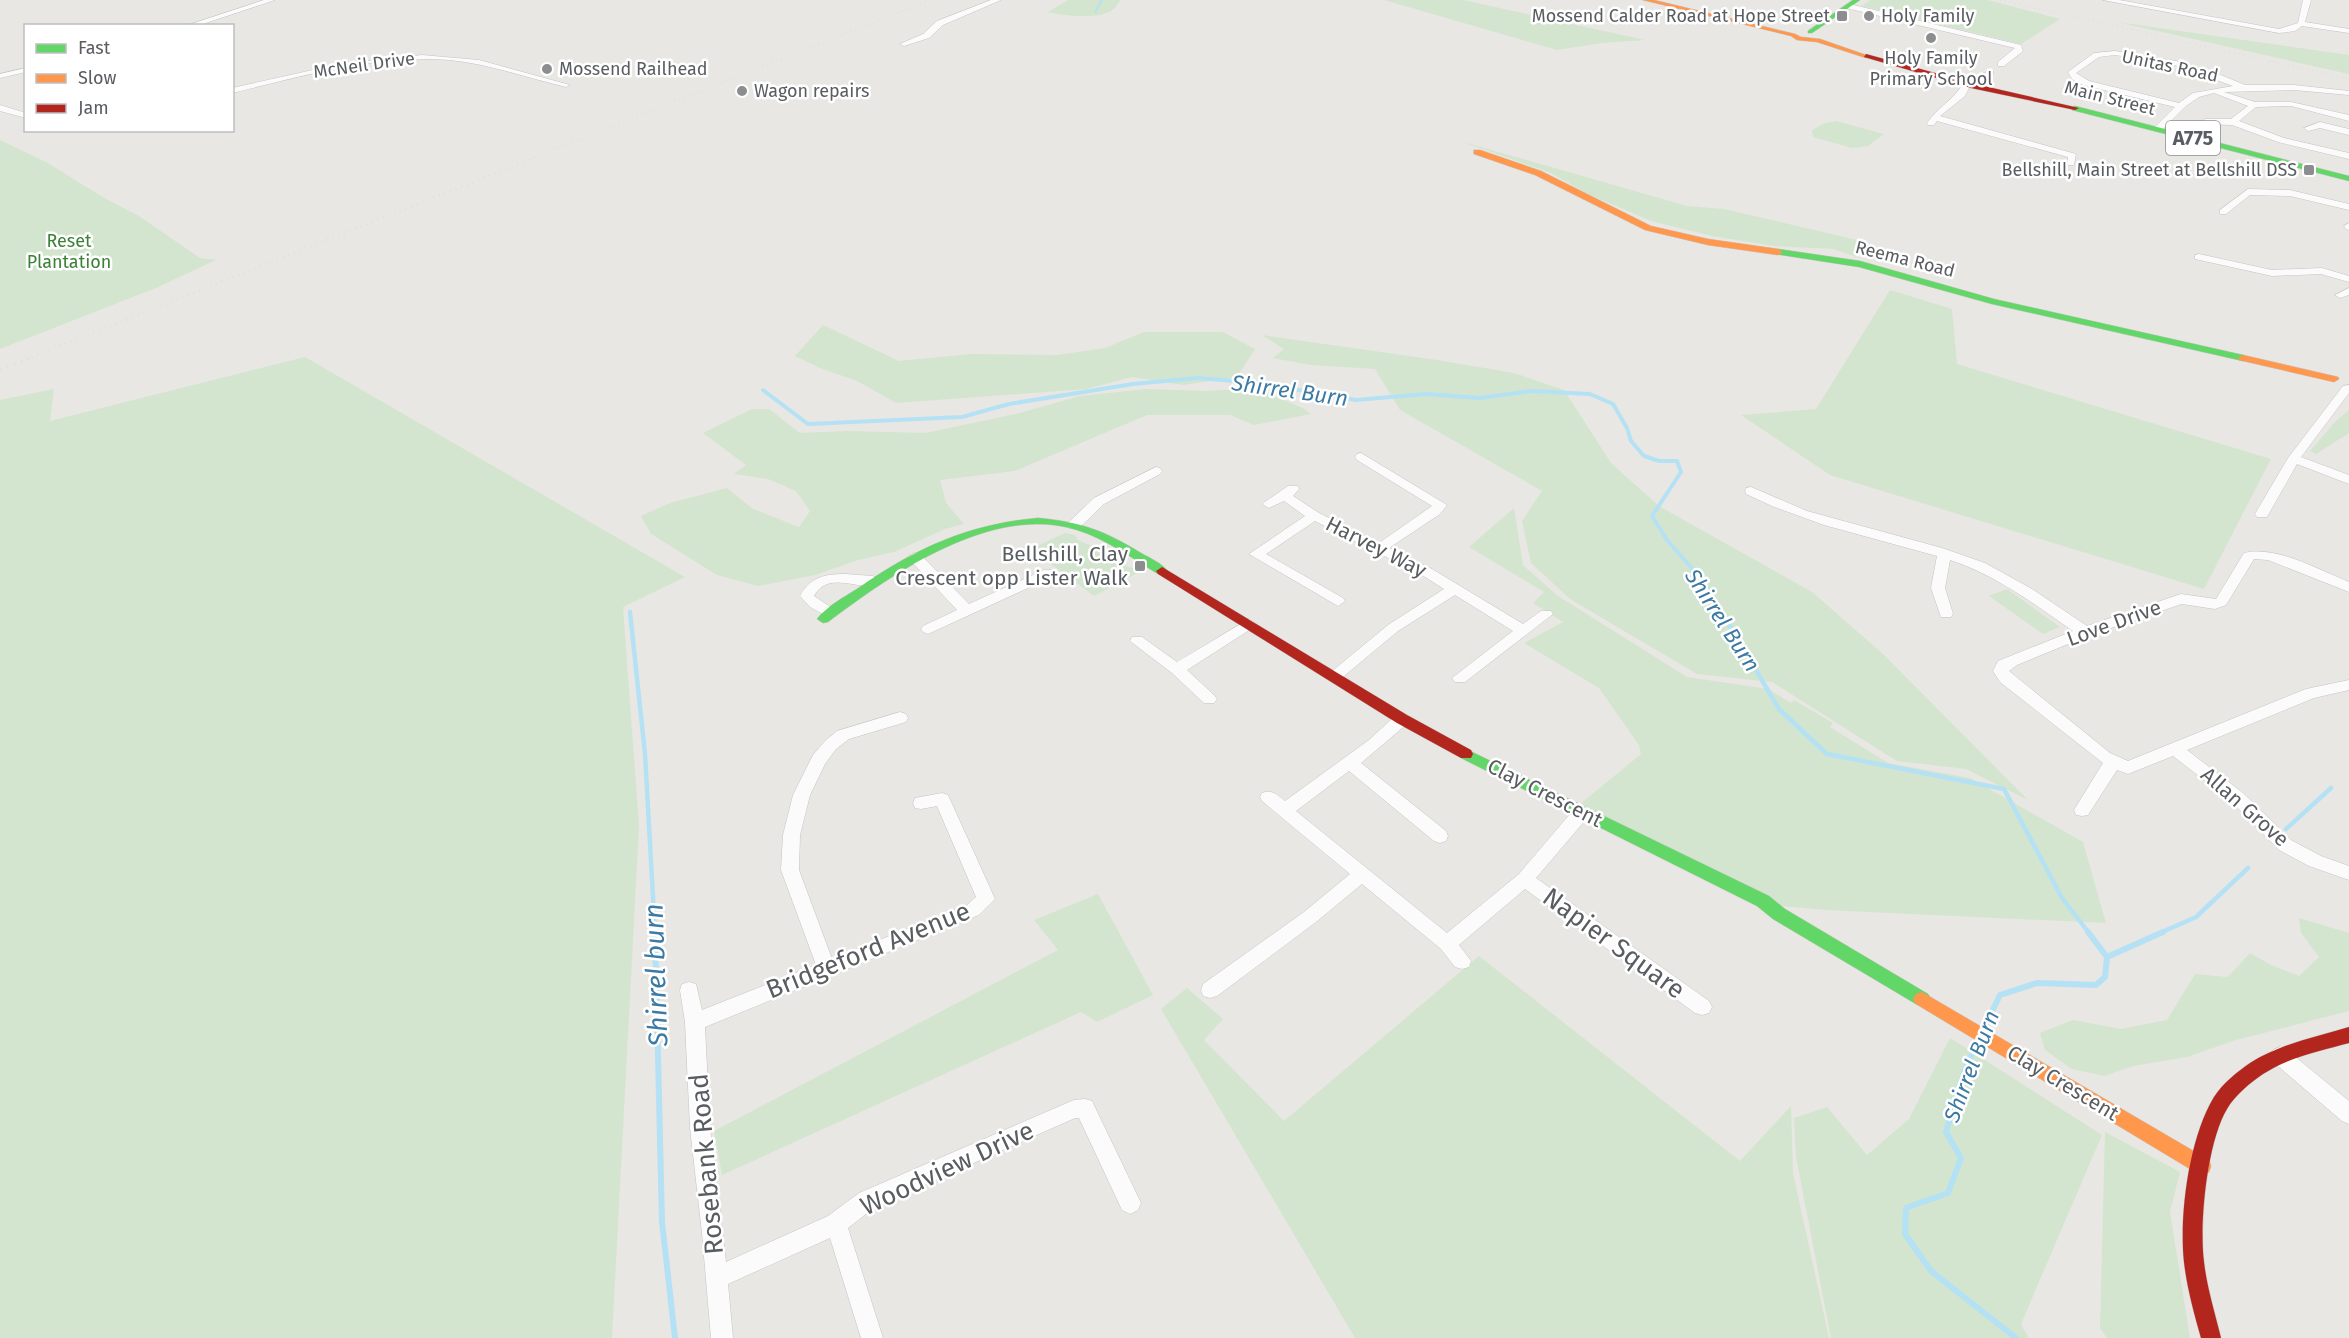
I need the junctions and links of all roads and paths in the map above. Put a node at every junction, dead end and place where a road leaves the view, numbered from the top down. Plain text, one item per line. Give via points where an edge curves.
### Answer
1 (271, 0) edge
2 (997, 0) edge
3 (1646, 0) edge
4 (2107, 0) edge
5 (2307, 0) edge
6 (1853, 3) edge
7 (194, 24) edge
8 (2301, 24) junction
9 (2349, 32) edge
10 (1814, 36) junction
11 (904, 44) dead end
12 (2001, 64) dead end
13 (24, 70) edge
14 (0, 76) edge
15 (1979, 82) junction
16 (566, 85) dead end
17 (2244, 88) junction
18 (234, 91) edge
19 (2214, 91) junction
20 (2349, 93) edge
21 (2254, 105) junction
22 (2181, 106) junction
23 (0, 108) edge
24 (24, 116) edge
25 (2349, 118) edge
26 (2205, 122) dead end
27 (2233, 122) junction
28 (2308, 128) dead end
29 (2158, 129) junction
30 (2349, 132) edge
31 (1477, 152) dead end
32 (2349, 156) edge
33 (2071, 163) dead end
34 (2349, 179) edge
35 (2349, 207) edge
36 (2223, 212) dead end
37 (2199, 257) dead end
38 (2349, 279) edge
39 (2348, 384) edge
40 (1361, 457) dead end
41 (2294, 458) junction
42 (1156, 471) dead end
43 (2349, 480) edge
44 (1751, 491) dead end
45 (1269, 504) dead end
46 (2262, 514) dead end
47 (1314, 516) junction
48 (1074, 525) junction
49 (1380, 548) junction
50 (1944, 554) junction
51 (915, 557) junction
52 (1049, 573) dead end
53 (873, 581) junction
54 (2349, 587) edge
55 (1454, 589) junction
56 (1338, 601) dead end
57 (967, 610) junction
58 (1546, 614) dead end
59 (1946, 614) dead end
60 (826, 616) joint
61 (1250, 624) junction
62 (928, 629) dead end
63 (1524, 632) junction
64 (2085, 632) junction
65 (1137, 641) dead end
66 (1178, 669) junction
67 (1333, 677) junction
68 (1460, 678) dead end
69 (2349, 685) edge
70 (1209, 699) dead end
71 (900, 718) dead end
72 (1402, 719) junction
73 (2176, 750) junction
74 (1349, 762) junction
75 (2115, 762) junction
76 (1268, 797) dead end
77 (921, 803) dead end
78 (2082, 810) dead end
79 (1284, 811) junction
80 (1582, 812) junction
81 (1440, 836) dead end
82 (2349, 873) edge
83 (1361, 875) junction
84 (1525, 879) junction
85 (1447, 944) junction
86 (1462, 961) dead end
87 (826, 967) junction
88 (689, 990) dead end
89 (1210, 990) dead end
90 (1702, 1007) dead end
91 (694, 1022) junction
92 (2349, 1035) edge
93 (2280, 1056) junction
94 (2349, 1114) edge
95 (2202, 1166) junction
96 (1130, 1203) dead end
97 (836, 1224) junction
98 (716, 1278) junction
99 (722, 1338) edge
100 (872, 1338) edge
101 (2211, 1338) edge

1 - 7 street
2 - 11 street via 940,23 926,36
3 - 10 street, Main Street via 1802,40
4 - 8 street via 2279,31
5 - 8 street
6 - 10 street
6 - 12 street via 2018,47 2019,51
8 - 9 street
10 - 15 street, Main Street / A775 via 1841,49
13 - 14 street
15 - 29 street, Main Street / A775
15 - 33 street via 1940,110 1933,122 2052,149 2073,156
16 - 18 street, McNeil Drive via 467,61 418,57 327,68
17 - 19 street
17 - 20 street
17 - 22 street, Unitas Road via 2216,75 2129,54 2096,55 2072,72 2086,83
19 - 21 street
19 - 22 street via 2194,95
21 - 25 street via 2291,104
21 - 27 street
22 - 29 street
23 - 24 street
26 - 27 street
27 - 32 street via 2281,140
28 - 30 street via 2320,125
29 - 34 street, Main Street / A775
31 - 39 street, Reema Road via 1538,173 1648,228 1708,242 1860,264 1992,301 2334,379 2337,375
35 - 36 street via 2290,193 2248,192
37 - 38 street via 2272,273 2322,271
39 - 41 street
40 - 49 street via 1440,505
41 - 43 street
41 - 46 street
42 - 48 street via 1099,501
44 - 50 street via 1827,522
45 - 47 street via 1289,493
47 - 49 street, Harvey Way
47 - 56 street, Harvey Way via 1256,554
48 - 51 street, Clay Crescent via 1030,521 986,529
48 - 61 street, Clay Crescent via 1124,548
49 - 55 street, Harvey Way
50 - 59 street via 1938,588
50 - 64 street via 2004,577
51 - 53 street, Clay Crescent
51 - 57 street
52 - 57 street
53 - 60 street, Clay Crescent
53 - 60 street, Clay Crescent via 838,578 811,587 807,596
54 - 64 street, Love Drive via 2258,554 2249,556 2222,602 2181,599
55 - 63 street, Harvey Way
55 - 67 street, Harvey Way via 1393,628
57 - 62 street
58 - 63 street
61 - 66 street
61 - 67 street, Clay Crescent
63 - 68 street
64 - 75 street, Love Drive via 2003,665 2001,671
65 - 66 street
66 - 70 street
67 - 72 street, Clay Crescent
69 - 73 street via 2311,693
71 - 87 street via 846,733 831,743 816,762 795,820 790,870
72 - 74 street via 1384,738
72 - 80 street, Clay Crescent
73 - 75 street via 2128,768
73 - 82 street, Allan Grove via 2237,797 2285,845
74 - 79 street
74 - 81 street
75 - 78 street
76 - 79 street
77 - 87 street, Bridgeford Avenue via 942,799 986,899 973,910
79 - 83 street
80 - 84 street, Napier Square
80 - 95 street, Clay Crescent via 1763,902
83 - 85 street
83 - 89 street
84 - 85 street, Napier Square
84 - 90 street, Napier Square
85 - 86 street
87 - 91 street, Bridgeford Avenue
88 - 91 street, Rosebank Road
91 - 98 street, Rosebank Road via 700,1128
92 - 93 street
93 - 94 street
93 - 95 street via 2258,1068 2219,1105
95 - 101 street via 2192,1245
96 - 97 street, Woodview Drive via 1085,1108 1074,1109 867,1200
97 - 98 street, Woodview Drive
97 - 100 street
98 - 99 street, Rosebank Road

